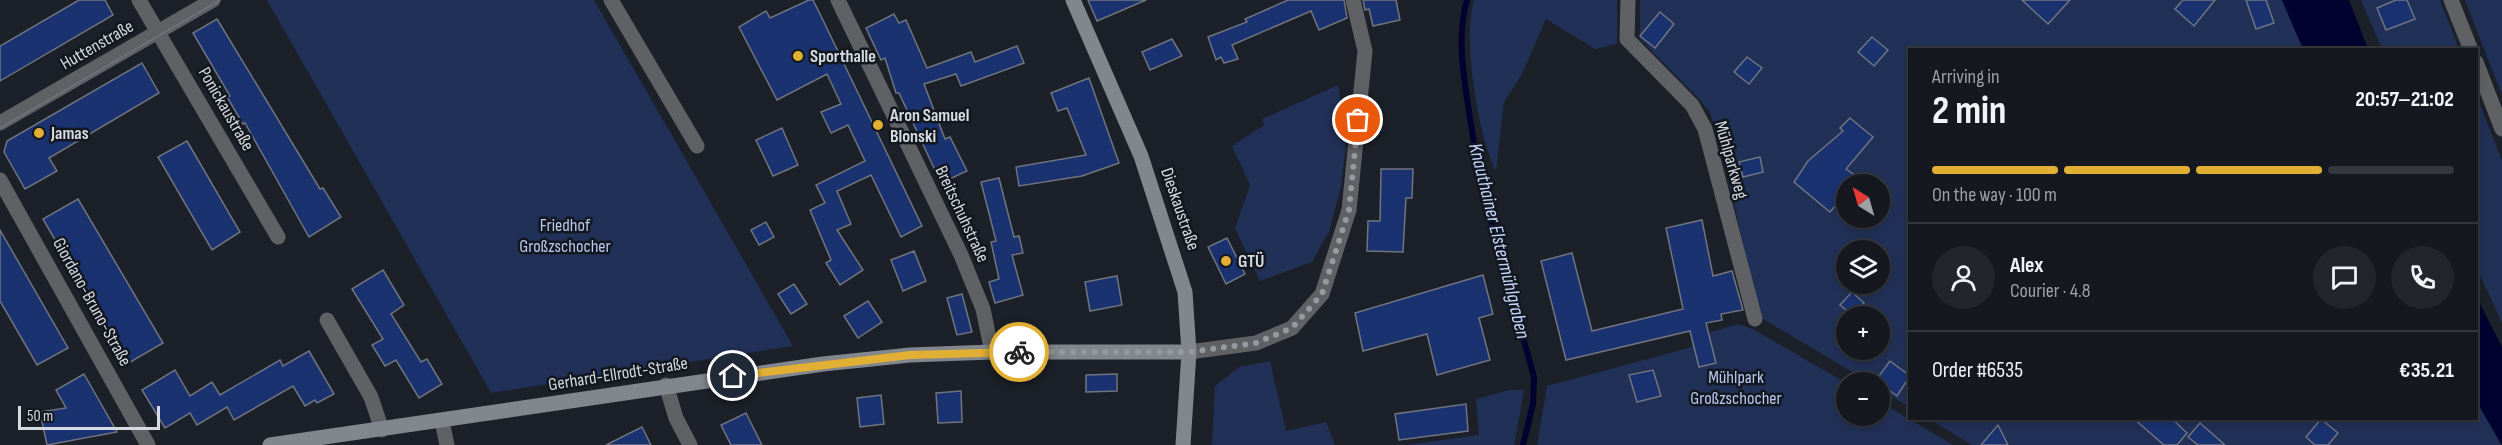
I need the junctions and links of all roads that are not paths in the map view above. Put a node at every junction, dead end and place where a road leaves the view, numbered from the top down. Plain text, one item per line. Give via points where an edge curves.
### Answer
1 (139, 0) edge
2 (213, 0) edge
3 (611, 0) edge
4 (838, 0) edge
5 (1072, 0) edge
6 (1353, 0) edge
7 (1628, 0) edge
8 (2451, 0) edge
9 (158, 32) junction
10 (2470, 48) edge
11 (2478, 67) edge
12 (0, 123) edge
13 (2502, 129) edge
14 (697, 146) dead end
15 (0, 180) edge
16 (278, 237) dead end
17 (327, 320) dead end
18 (1755, 320) dead end
19 (992, 352) junction
20 (1189, 352) junction
21 (666, 385) junction
22 (442, 421) junction
23 (382, 430) junction
24 (148, 445) edge
25 (270, 445) edge
26 (447, 445) edge
27 (690, 445) edge
28 (1183, 445) edge

1 - 9 street, Ponickaustraße
2 - 9 street, Huttenstraße
3 - 14 street
4 - 19 street, Breitschuhstraße via 962,255 983,309
5 - 20 main road, Dieskaustraße via 1141,156 1167,231 1185,292
6 - 20 street via 1365,51 1349,210 1322,294 1292,328 1256,343
7 - 18 street, Mühlparkweg via 1627,39 1692,105 1705,129
8 - 10 street
9 - 12 street, Huttenstraße
9 - 16 street, Ponickaustraße
11 - 13 street
15 - 24 street, Giordano-Bruno-Straße
17 - 23 street via 371,397
19 - 20 main road, Gerhard-Ellrodt-Straße
19 - 21 main road, Gerhard-Ellrodt-Straße via 910,355
20 - 28 main road, Dieskaustraße
21 - 22 main road, Gerhard-Ellrodt-Straße
21 - 27 street
22 - 23 main road, Gerhard-Ellrodt-Straße
22 - 26 street
23 - 25 main road, Gerhard-Ellrodt-Straße

